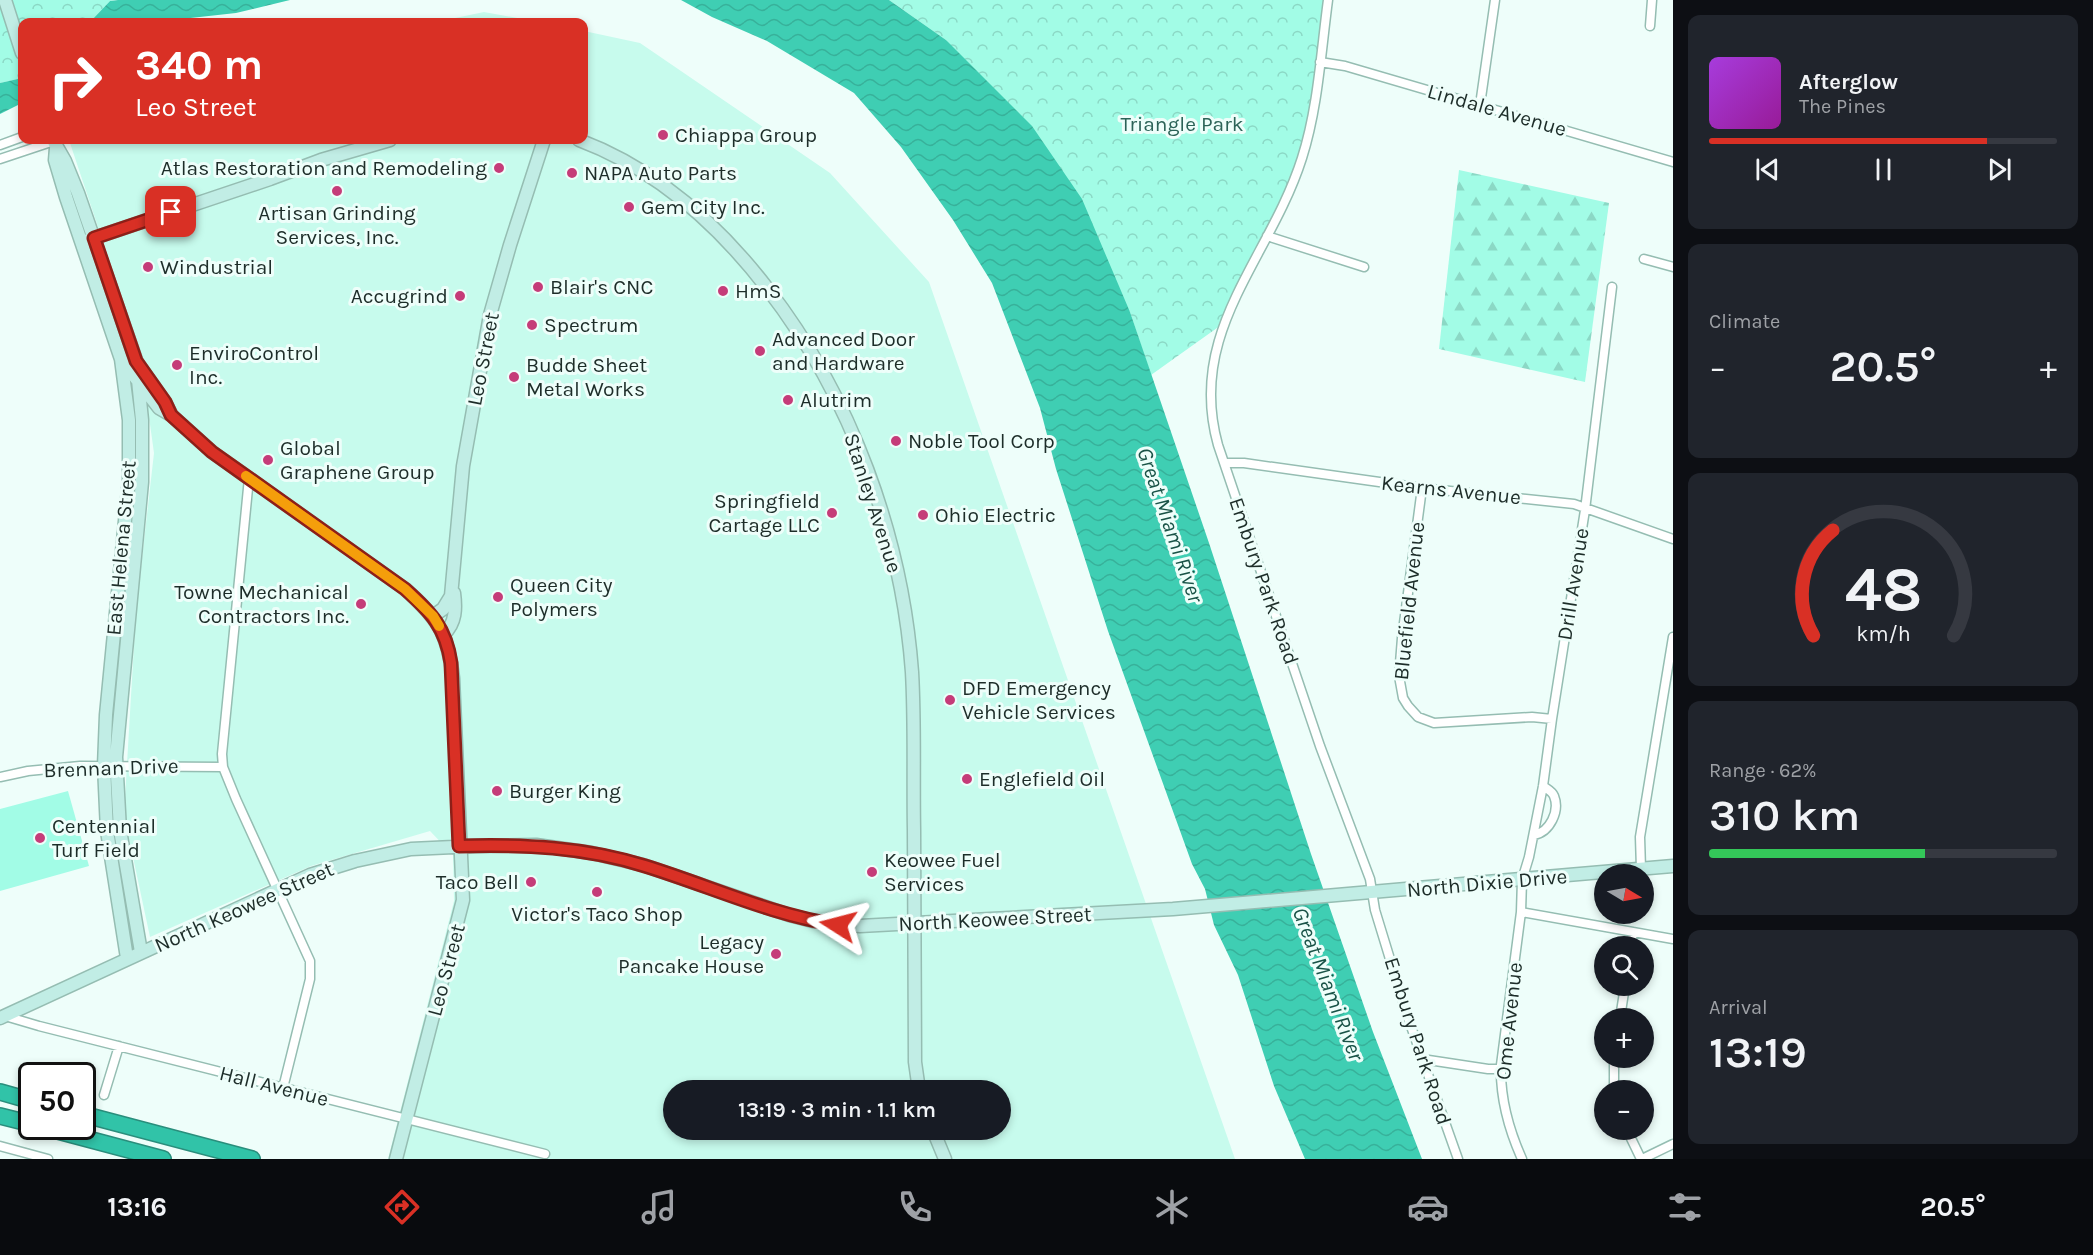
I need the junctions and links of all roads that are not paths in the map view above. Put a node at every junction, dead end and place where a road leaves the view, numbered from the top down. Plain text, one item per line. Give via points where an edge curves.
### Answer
1 (5, 0) edge
2 (1328, 0) edge
3 (1496, 0) edge
4 (1653, 0) edge
5 (1650, 26) dead end
6 (18, 41) edge
7 (1320, 62) junction
8 (1480, 105) junction
9 (18, 138) edge
10 (48, 144) edge
11 (54, 144) edge
12 (55, 144) edge
13 (376, 144) edge
14 (543, 144) edge
15 (588, 144) edge
16 (0, 145) edge
17 (0, 159) edge
18 (1673, 162) edge
19 (1267, 236) junction
20 (94, 238) junction
21 (81, 242) junction
22 (1644, 259) dead end
23 (1364, 267) dead end
24 (1673, 267) edge
25 (1612, 286) dead end
26 (121, 359) junction
27 (136, 361) junction
28 (136, 379) junction
29 (171, 415) junction
30 (1225, 463) junction
31 (249, 478) junction
32 (1422, 488) junction
33 (1585, 510) junction
34 (1673, 539) edge
35 (121, 566) junction
36 (134, 567) junction
37 (453, 585) junction
38 (433, 616) junction
39 (444, 634) junction
40 (1673, 637) edge
41 (111, 670) junction
42 (124, 672) junction
43 (1552, 719) junction
44 (110, 766) junction
45 (223, 767) junction
46 (0, 777) edge
47 (1543, 786) junction
48 (1534, 835) junction
49 (459, 846) junction
50 (1641, 864) edge
51 (1673, 866) edge
52 (1654, 868) edge
53 (1594, 873) edge
54 (1522, 880) junction
55 (278, 889) junction
56 (1372, 893) junction
57 (1280, 900) joint
58 (1521, 912) junction
59 (914, 925) junction
60 (1633, 932) junction
61 (1632, 936) edge
62 (1673, 939) edge
63 (141, 952) junction
64 (127, 958) junction
65 (2, 1017) edge
66 (119, 1046) junction
67 (1422, 1059) junction
68 (1501, 1069) junction
69 (918, 1080) edge
70 (283, 1088) junction
71 (0, 1092) edge
72 (104, 1095) dead end
73 (18, 1097) edge
74 (0, 1116) edge
75 (96, 1118) edge
76 (406, 1119) junction
77 (18, 1120) edge
78 (92, 1140) edge
79 (938, 1140) edge
80 (1632, 1140) edge
81 (1673, 1144) edge
82 (941, 1145) junction
83 (0, 1146) edge
84 (545, 1154) dead end
85 (48, 1159) edge
86 (163, 1159) edge
87 (252, 1159) edge
88 (396, 1159) edge
89 (945, 1159) edge
90 (951, 1159) edge
91 (1458, 1159) edge
92 (1522, 1159) edge
93 (1642, 1159) edge

1 - 6 street
2 - 7 street, Embury Park Road
3 - 8 street
4 - 5 street
7 - 8 street, Lindale Avenue
7 - 19 street, Embury Park Road via 1302,160
8 - 18 street, Lindale Avenue
9 - 16 street
10 - 17 street
11 - 21 street, East Helena Street via 55,160
12 - 20 street, East Helena Street
13 - 20 street
14 - 37 street, Leo Street via 490,315 463,466
15 - 59 street, Stanley Avenue via 652,177 719,231 790,320 830,387 850,431 886,528 908,636 913,711
19 - 23 street
19 - 30 street, Embury Park Road via 1224,323 1212,361 1210,410
20 - 21 street
20 - 27 street, East Helena Street
21 - 26 street, East Helena Street
22 - 24 street
25 - 33 street, Drill Avenue
26 - 28 street
26 - 35 street, East Helena Street via 130,450
27 - 28 street, East Helena Street
27 - 29 street
28 - 29 street via 159,408
28 - 36 street, East Helena Street via 143,465
29 - 31 street via 212,452
30 - 32 street, Kearns Avenue
30 - 56 street, Embury Park Road
31 - 38 street via 405,589
31 - 45 street
32 - 33 street, Kearns Avenue via 1574,504
32 - 43 street, Bluefield Avenue via 1404,616 1399,676 1403,698 1418,717 1434,723
33 - 34 street, Kearns Avenue
33 - 43 street, Drill Avenue
35 - 36 street
35 - 41 street, East Helena Street
36 - 42 street, East Helena Street
37 - 38 street, Leo Street via 448,603
37 - 39 street, Leo Street via 455,615
38 - 39 street, Leo Street
39 - 49 street, Leo Street via 453,678
40 - 50 street via 1640,837
41 - 42 street
41 - 44 street, East Helena Street
42 - 44 street, East Helena Street
43 - 47 street, Drill Avenue
44 - 45 street, Brennan Drive
44 - 46 street, Brennan Drive via 54,767
44 - 63 street, East Helena Street
44 - 64 street, East Helena Street via 107,831
45 - 55 street
47 - 48 street, Drill Avenue
47 - 48 street via 1555,798 1554,812 1546,831
48 - 54 street, Drill Avenue
49 - 55 street, North Keowee Street via 411,849 355,861
49 - 59 street, North Keowee Street via 536,845 592,853 644,865 813,921 860,926
49 - 76 street, Leo Street via 462,909
51 - 52 street, North Dixie Drive
53 - 54 street, North Dixie Drive
54 - 56 street, North Dixie Drive
54 - 58 street, Ome Avenue
55 - 63 street, North Keowee Street
55 - 70 street via 306,950 311,971
56 - 57 street, North Dixie Drive
56 - 67 street, Embury Park Road
57 - 59 street, North Keowee Street
58 - 60 street
58 - 68 street, Ome Avenue
59 - 69 street, Stanley Avenue
60 - 61 street
60 - 62 street
63 - 64 street, North Keowee Street
64 - 65 street, North Keowee Street
65 - 66 street, Hall Avenue
66 - 70 street, Hall Avenue
66 - 72 street
67 - 68 street
67 - 91 street, Embury Park Road
68 - 92 street, Ome Avenue via 1505,1107
70 - 76 street, Hall Avenue
71 - 73 highway
74 - 77 highway
75 - 87 highway
76 - 84 street, Hall Avenue
76 - 88 street, Leo Street
78 - 86 highway
79 - 82 street
80 - 93 street
81 - 93 street
82 - 89 street
82 - 90 street
83 - 85 street

